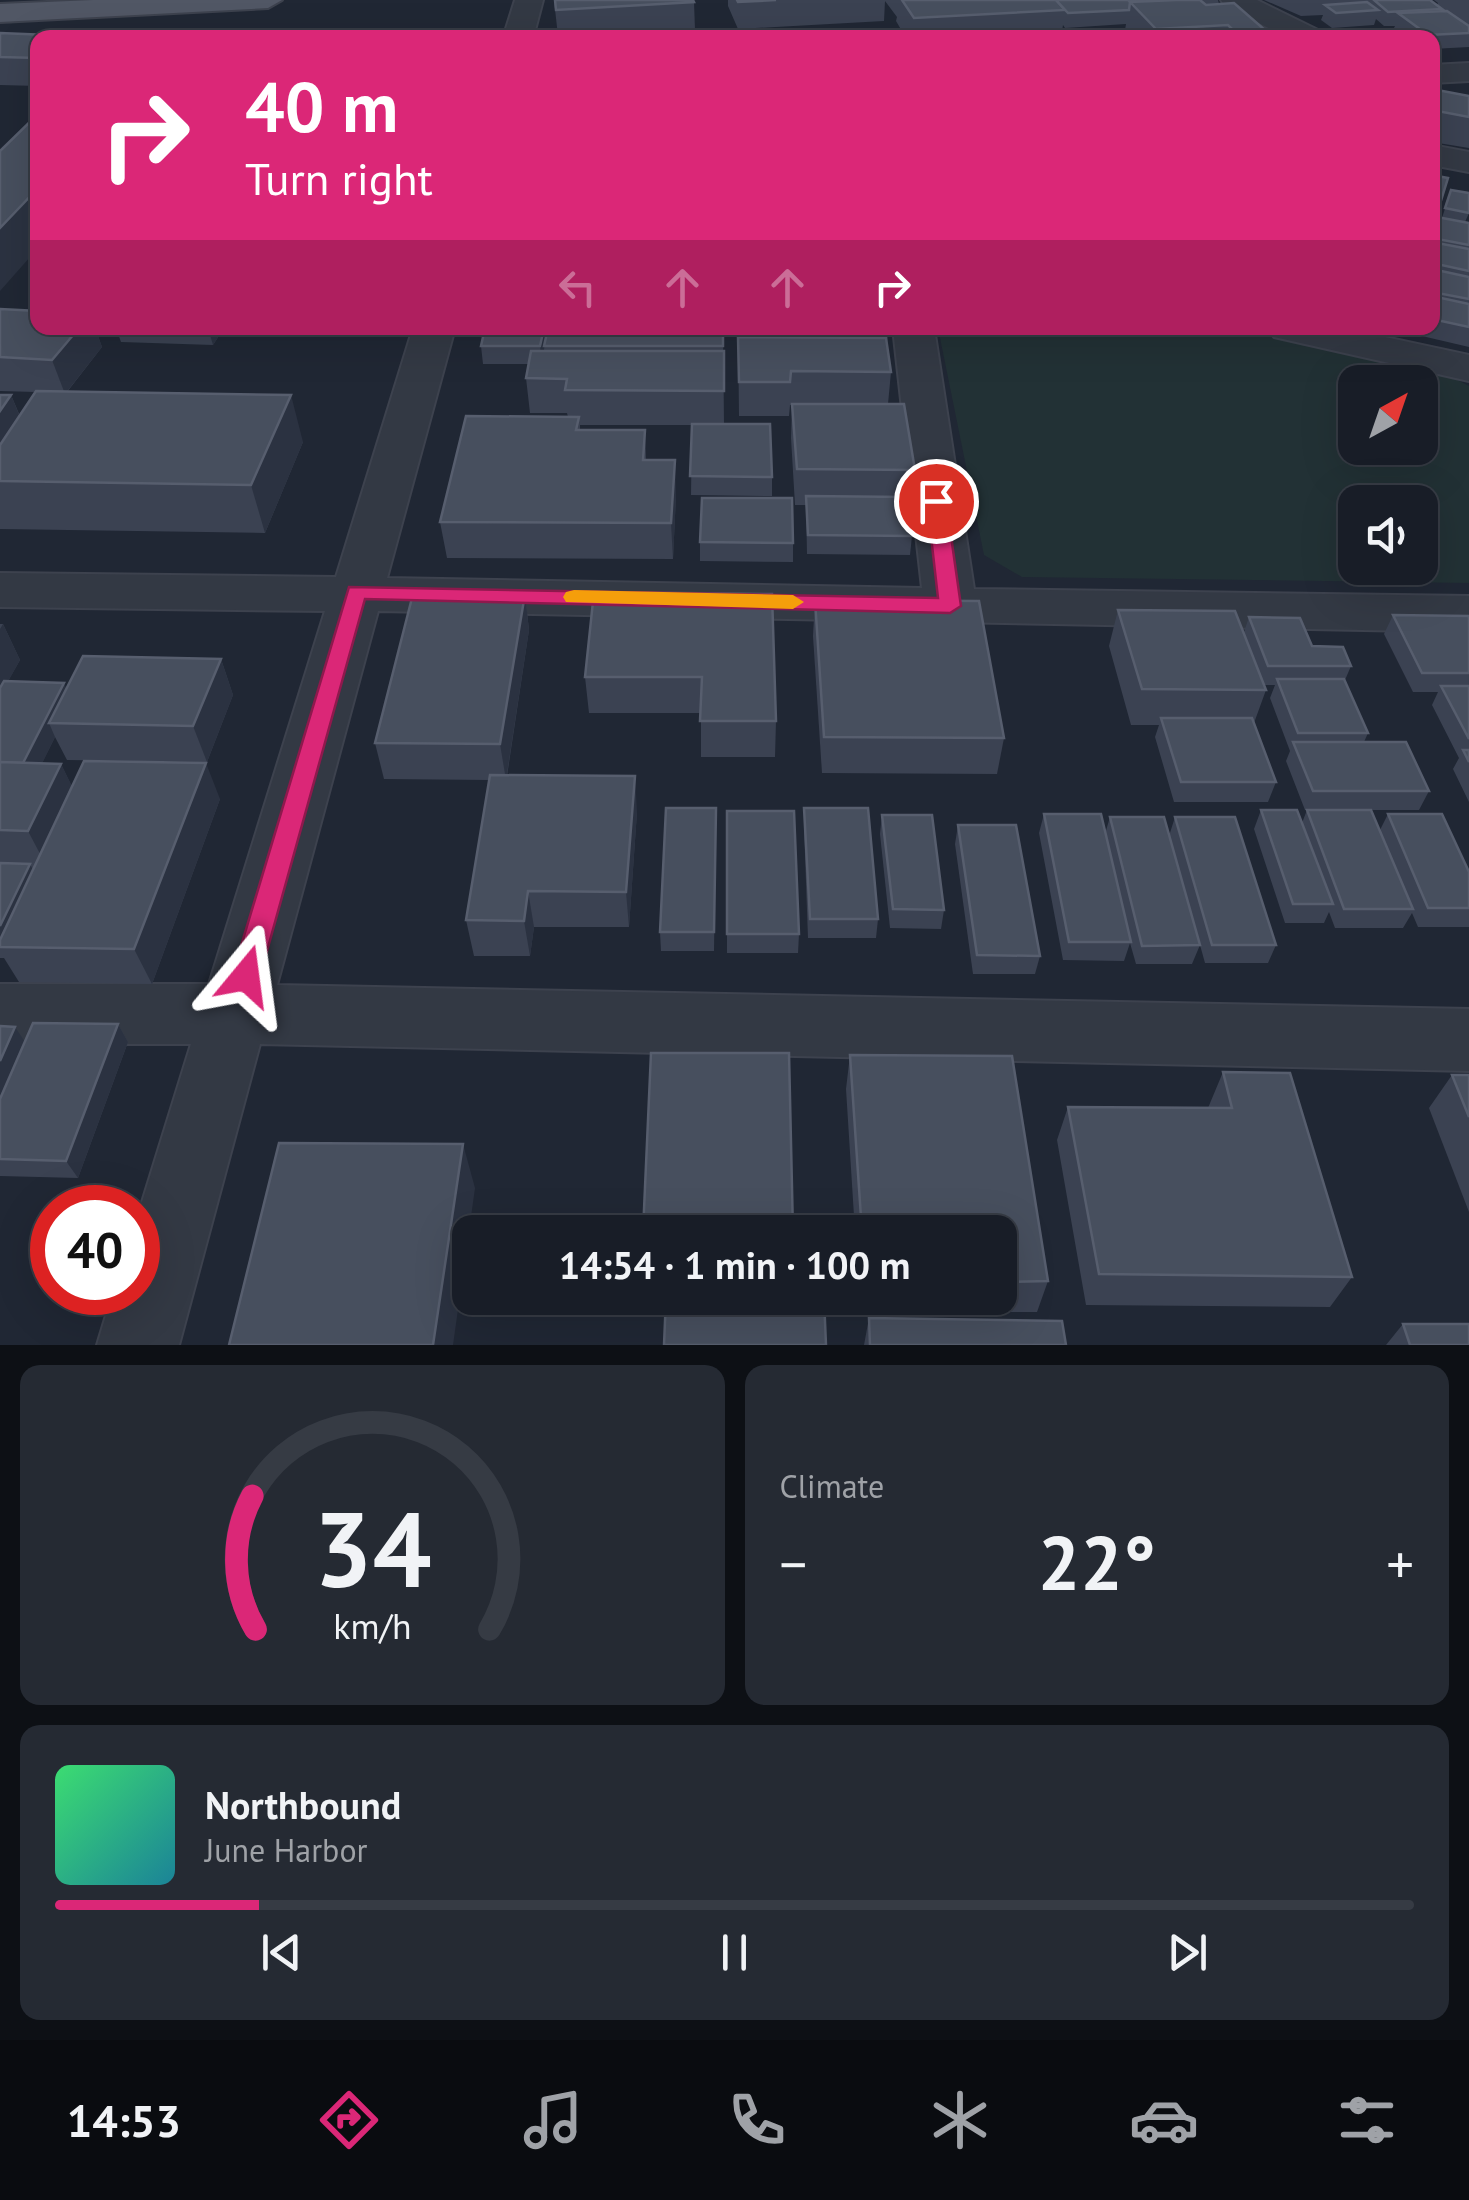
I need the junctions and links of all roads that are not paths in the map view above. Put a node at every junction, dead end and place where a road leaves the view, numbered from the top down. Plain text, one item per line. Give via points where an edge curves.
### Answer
1 (268, 0) edge
2 (529, 0) edge
3 (1234, 0) edge
4 (0, 13) edge
5 (520, 30) edge
6 (1296, 30) edge
7 (1469, 72) edge
8 (1440, 89) edge
9 (1440, 157) edge
10 (1469, 162) edge
11 (432, 335) edge
12 (915, 335) edge
13 (1320, 335) edge
14 (1469, 368) edge
15 (0, 590) edge
16 (356, 592) junction
17 (950, 606) junction
18 (1469, 614) edge
19 (0, 1014) edge
20 (235, 1014) junction
21 (1469, 1040) edge
22 (138, 1345) edge

1 - 4 main road
2 - 5 street
3 - 6 street
7 - 8 street
9 - 10 street
11 - 16 street
12 - 17 street
13 - 14 street
15 - 16 street
16 - 17 street
16 - 20 street
17 - 18 street
19 - 20 street
20 - 21 street
20 - 22 street

